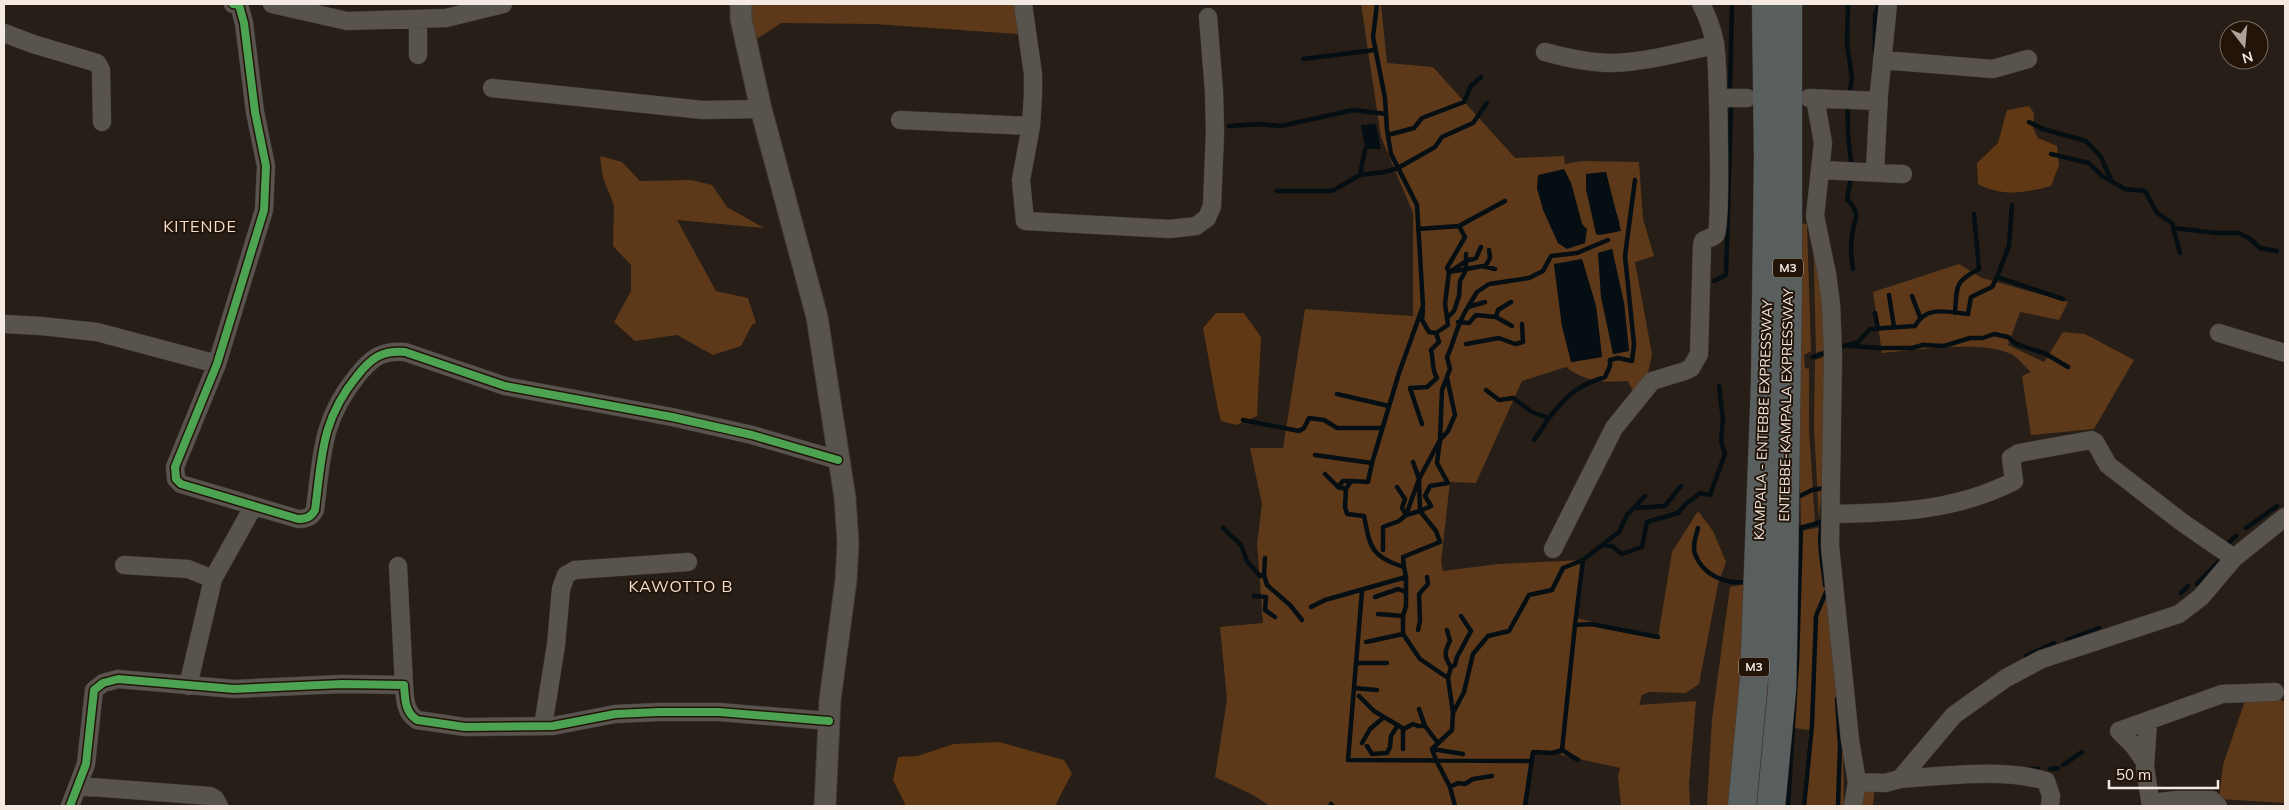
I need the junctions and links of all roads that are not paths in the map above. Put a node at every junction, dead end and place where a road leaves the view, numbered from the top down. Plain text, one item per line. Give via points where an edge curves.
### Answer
1 (240, 4) edge
2 (272, 4) edge
3 (503, 4) edge
4 (741, 4) edge
5 (1023, 4) edge
6 (1702, 4) edge
7 (1766, 4) edge
8 (1788, 4) edge
9 (1888, 4) edge
10 (1208, 17) dead end
11 (418, 20) junction
12 (4, 33) edge
13 (1715, 45) junction
14 (1544, 52) dead end
15 (418, 55) dead end
16 (2028, 59) dead end
17 (1882, 60) junction
18 (492, 88) dead end
19 (1718, 98) junction
20 (1747, 98) dead end
21 (1878, 101) junction
22 (761, 109) junction
23 (900, 120) dead end
24 (102, 122) dead end
25 (1030, 126) junction
26 (1821, 170) junction
27 (1875, 171) junction
28 (1904, 174) dead end
29 (4, 324) edge
30 (2219, 332) dead end
31 (2285, 353) edge
32 (217, 364) junction
33 (838, 460) junction
34 (252, 507) junction
35 (1831, 514) junction
36 (2285, 518) edge
37 (1553, 549) dead end
38 (2234, 558) junction
39 (688, 562) dead end
40 (124, 565) dead end
41 (398, 566) dead end
42 (213, 579) junction
43 (404, 685) junction
44 (188, 686) junction
45 (2275, 692) dead end
46 (829, 721) junction
47 (2148, 721) junction
48 (543, 726) junction
49 (2145, 762) junction
50 (1900, 779) junction
51 (1857, 782) junction
52 (78, 786) junction
53 (2151, 805) edge
54 (70, 806) edge
55 (219, 806) edge
56 (825, 806) edge
57 (1742, 806) edge
58 (1771, 806) edge
59 (1853, 806) edge
60 (2050, 806) edge
61 (2218, 806) edge

1 - 32 street via 266,166 266,190 256,242
2 - 11 street via 347,21
3 - 11 street via 446,18
4 - 22 street via 741,19
5 - 25 street via 1033,74
6 - 13 street
7 - 57 highway, KAMPALA - ENTEBBE EXPRESSWAY / M3 via 1765,392 1754,679
8 - 58 highway, ENTEBBE-KAMPALA EXPRESSWAY / M3 via 1783,647
9 - 17 street
10 - 25 street via 1214,90 1212,206 1207,218 1196,226 1170,230 1025,221 1021,180
11 - 15 street
12 - 24 street via 97,63 101,70
13 - 14 street via 1613,63
13 - 19 street
16 - 17 street via 1993,69
17 - 21 street
18 - 22 street via 703,110
19 - 20 street
19 - 37 street via 1718,228 1714,237 1703,241 1702,246 1699,354 1691,368 1652,381 1614,428
21 - 26 street via 1812,98 1823,143
21 - 27 street
22 - 33 street via 817,317
23 - 25 street
26 - 27 street
26 - 35 street via 1815,216 1831,304
27 - 28 street
29 - 32 street via 97,332
30 - 31 street
32 - 34 street via 175,467 176,480
33 - 34 street via 752,435 672,417 505,386 394,351 375,356 365,365 344,391 333,412 323,444 312,516 298,520
33 - 46 street via 848,543
34 - 42 street
35 - 38 street via 1916,511 1970,500 2014,481 2011,458 2019,454 2091,440 2108,465
35 - 51 street via 1833,578
36 - 38 street
38 - 50 street via 2201,597 2179,614 2042,659 2006,678 1954,715
39 - 48 street via 575,570 566,575 561,589
40 - 42 street via 188,570
41 - 43 street
42 - 44 street
43 - 44 street via 342,684 234,690
43 - 48 street via 407,709 417,720 465,727
44 - 52 street via 118,679 97,686 92,702 86,764
45 - 47 street via 2222,694
46 - 48 street via 719,712 659,712 615,714
46 - 56 street
47 - 49 street
47 - 49 street via 2119,731
49 - 53 street
50 - 51 street via 1885,783
50 - 60 street via 1973,774 2033,777 2046,781 2051,796
51 - 59 street
52 - 54 street
52 - 55 street via 210,796
53 - 61 street via 2177,800 2212,800

